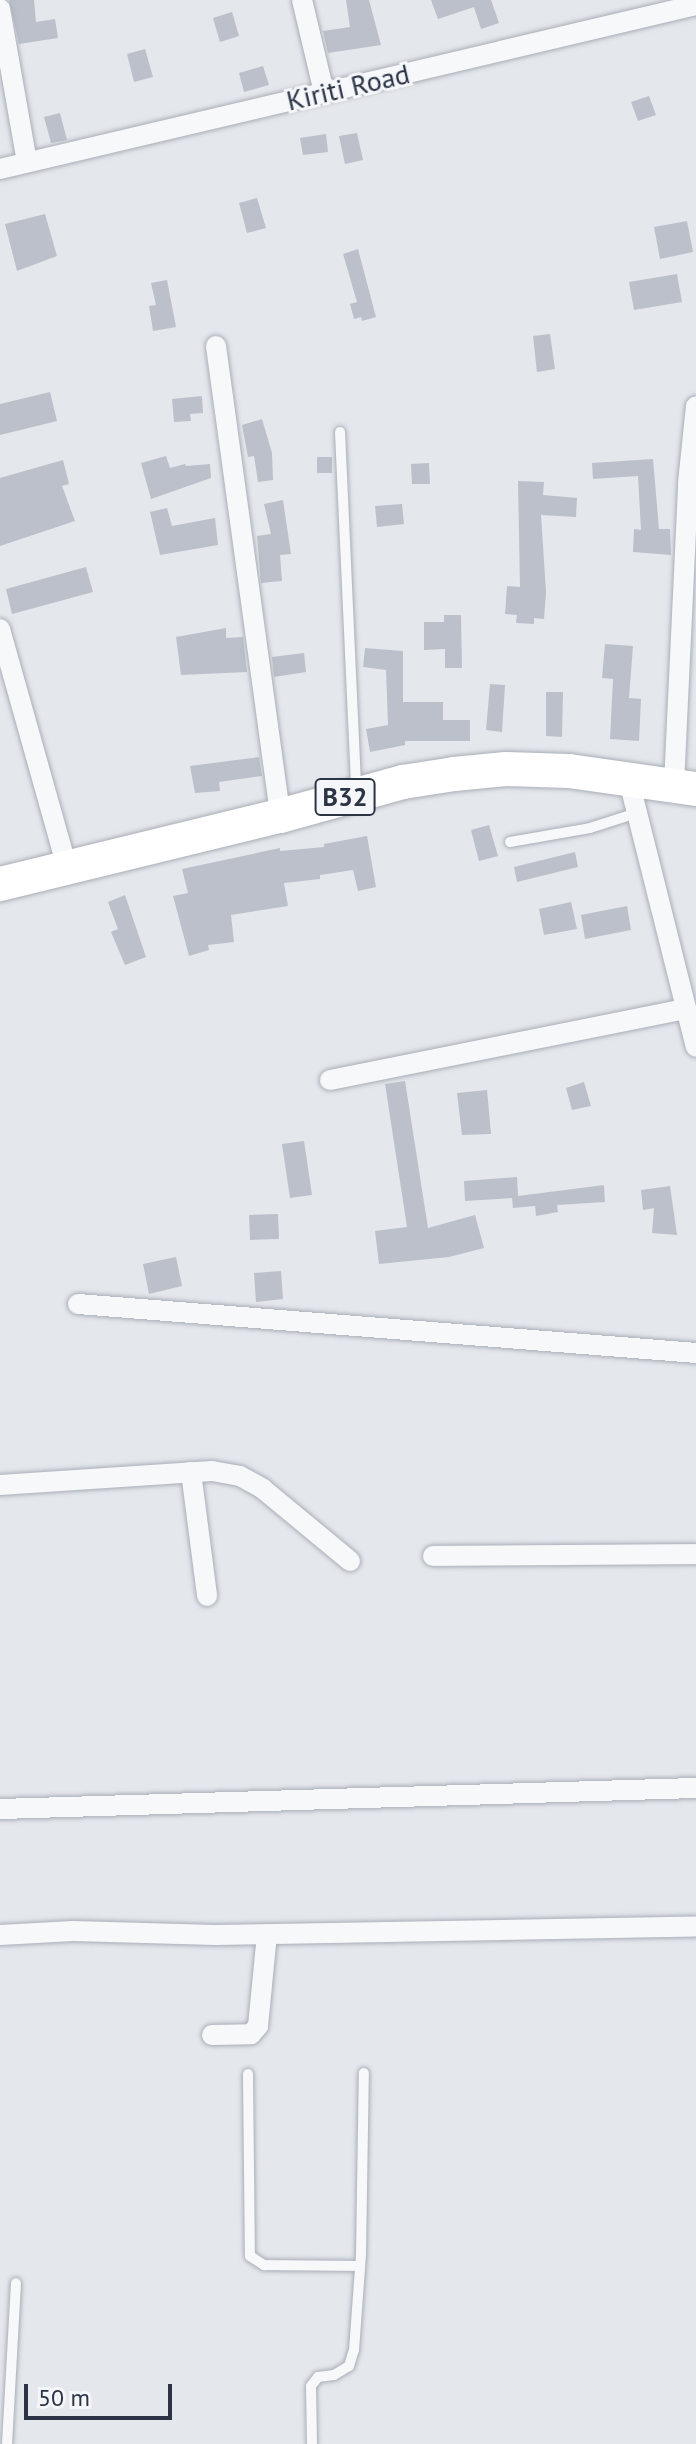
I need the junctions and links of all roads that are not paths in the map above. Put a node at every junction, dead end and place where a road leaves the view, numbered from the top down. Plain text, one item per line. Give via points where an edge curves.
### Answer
1 (302, 0) edge
2 (696, 5) edge
3 (0, 9) edge
4 (324, 92) junction
5 (27, 162) junction
6 (0, 169) edge
7 (216, 346) dead end
8 (696, 406) edge
9 (340, 432) dead end
10 (0, 629) edge
11 (628, 777) junction
12 (685, 787) edge
13 (357, 793) junction
14 (637, 813) junction
15 (280, 816) junction
16 (510, 842) dead end
17 (67, 867) junction
18 (0, 884) edge
19 (686, 1009) junction
20 (696, 1047) edge
21 (330, 1080) dead end
22 (78, 1304) dead end
23 (696, 1353) edge
24 (191, 1472) junction
25 (0, 1485) edge
26 (696, 1554) edge
27 (433, 1556) dead end
28 (350, 1561) dead end
29 (207, 1596) dead end
30 (696, 1788) edge
31 (0, 1809) edge
32 (696, 1927) edge
33 (267, 1934) junction
34 (0, 1935) edge
35 (212, 2035) dead end
36 (364, 2073) dead end
37 (248, 2074) dead end
38 (360, 2266) junction
39 (16, 2283) dead end
40 (7, 2444) edge
41 (312, 2444) edge

1 - 4 street
2 - 4 street, Kiriti Road
3 - 5 street
4 - 5 street, Kiriti Road
5 - 6 street, Kiriti Road
7 - 15 street
8 - 12 street via 688,483
9 - 13 lane
10 - 17 street
11 - 12 highway, B32
11 - 13 highway, B32 via 506,769
11 - 14 street
13 - 15 highway, B32
14 - 16 lane via 590,828
14 - 19 street
15 - 17 highway, B32
17 - 18 highway, B32
19 - 20 street
19 - 21 street
22 - 23 street
24 - 25 street
24 - 28 street via 240,1476
24 - 29 street
26 - 27 street
30 - 31 street
32 - 33 street
33 - 34 street
33 - 35 street via 258,2026 251,2034
36 - 38 lane
37 - 38 lane via 250,2256 264,2265
38 - 41 lane via 354,2350 349,2366 318,2377 311,2386
39 - 40 lane

